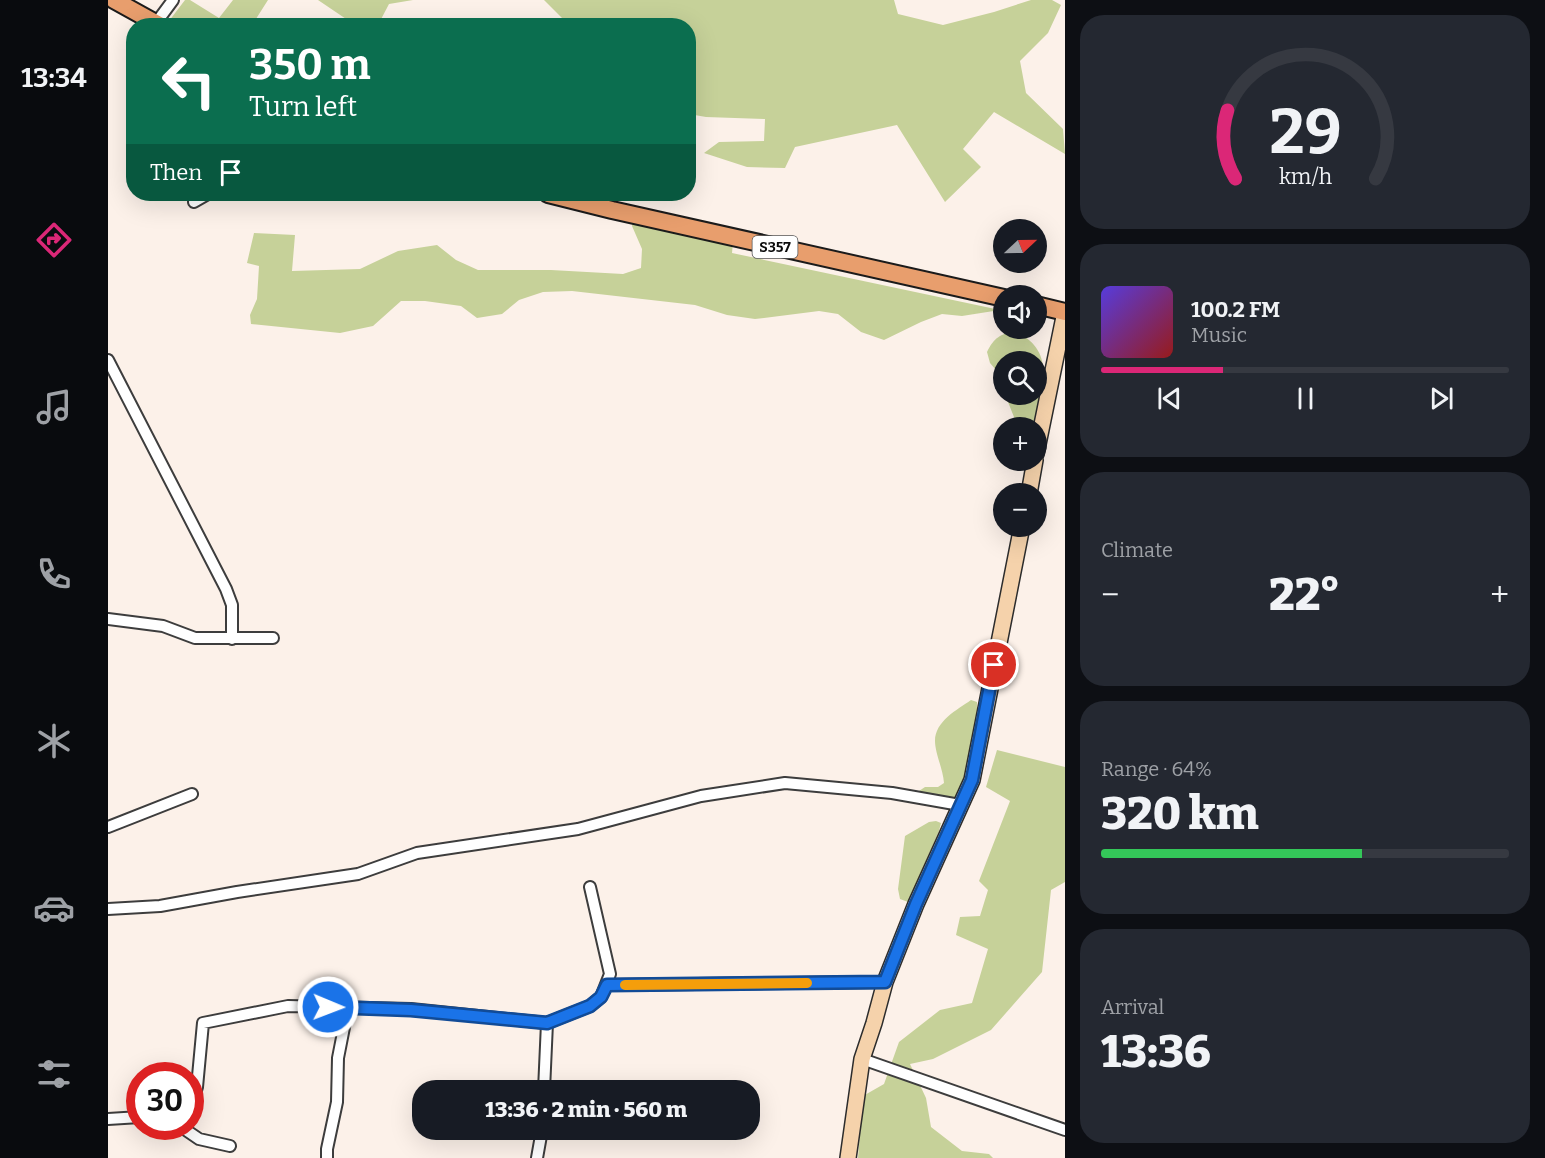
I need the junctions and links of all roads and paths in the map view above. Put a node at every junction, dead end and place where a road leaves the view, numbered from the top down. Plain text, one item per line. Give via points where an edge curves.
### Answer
1 (114, 0) edge
2 (173, 0) edge
3 (147, 18) edge
4 (162, 18) edge
5 (576, 201) edge
6 (993, 296) edge
7 (1047, 308) edge
8 (1065, 312) edge
9 (108, 360) edge
10 (1044, 417) edge
11 (1020, 537) edge
12 (108, 619) edge
13 (273, 638) dead end
14 (232, 639) junction
15 (192, 794) dead end
16 (960, 805) junction
17 (108, 827) edge
18 (590, 887) dead end
19 (108, 909) edge
20 (885, 982) junction
21 (607, 985) junction
22 (348, 1007) junction
23 (547, 1023) junction
24 (862, 1059) junction
25 (199, 1062) edge
26 (544, 1080) edge
27 (126, 1118) edge
28 (108, 1119) edge
29 (1065, 1130) edge
30 (203, 1140) edge
31 (540, 1140) edge
32 (230, 1146) dead end
33 (327, 1158) edge
34 (537, 1158) edge
35 (848, 1158) edge

1 - 3 main road
2 - 4 street
5 - 6 main road, S357
7 - 8 main road
8 - 10 street
9 - 14 street via 226,590 232,605
11 - 16 street via 972,780
12 - 14 street via 163,626 195,638
13 - 14 street
15 - 17 street
16 - 19 street via 892,793 785,783 701,796 578,829 417,853 358,874 160,906
16 - 20 street
18 - 21 street via 610,974
20 - 21 street
20 - 24 street
21 - 23 street via 590,1006
22 - 23 street
22 - 25 street via 288,1006 203,1023
22 - 33 street
23 - 26 street
24 - 29 street
24 - 35 street
27 - 28 street
30 - 32 street
31 - 34 street

